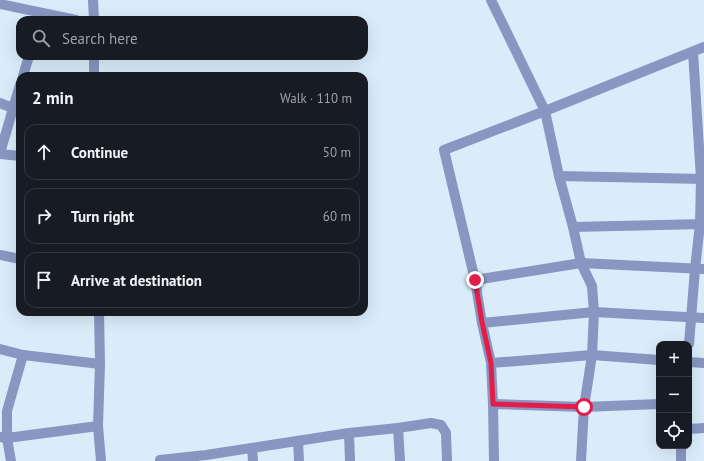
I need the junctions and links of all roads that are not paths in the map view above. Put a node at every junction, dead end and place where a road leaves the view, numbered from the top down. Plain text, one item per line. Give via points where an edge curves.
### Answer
1 (93, 0) edge
2 (491, 0) edge
3 (1, 5) edge
4 (39, 16) edge
5 (94, 16) edge
6 (704, 47) edge
7 (693, 52) junction
8 (28, 60) edge
9 (94, 60) edge
10 (24, 72) edge
11 (94, 72) edge
12 (0, 103) edge
13 (16, 110) edge
14 (545, 111) junction
15 (0, 154) edge
16 (16, 156) edge
17 (559, 176) junction
18 (703, 179) edge
19 (702, 224) edge
20 (573, 227) junction
21 (0, 255) edge
22 (16, 258) edge
23 (581, 263) junction
24 (699, 269) edge
25 (475, 280) junction
26 (594, 312) junction
27 (99, 316) edge
28 (691, 318) junction
29 (704, 318) edge
30 (482, 322) junction
31 (689, 341) edge
32 (0, 349) edge
33 (23, 355) junction
34 (592, 355) junction
35 (656, 360) edge
36 (692, 362) edge
37 (491, 363) junction
38 (704, 363) edge
39 (100, 364) junction
40 (493, 404) junction
41 (656, 404) edge
42 (584, 407) junction
43 (98, 426) junction
44 (398, 428) junction
45 (704, 428) edge
46 (692, 429) edge
47 (349, 434) junction
48 (4, 437) edge
49 (298, 441) junction
50 (252, 448) junction
51 (681, 449) edge
52 (206, 458) edge
53 (11, 461) edge
54 (101, 461) edge
55 (160, 461) edge
56 (253, 461) edge
57 (300, 461) edge
58 (350, 461) edge
59 (400, 461) edge
60 (447, 461) edge
61 (494, 461) edge
62 (581, 461) edge
63 (681, 461) edge

1 - 5 street
2 - 14 street
3 - 4 street
6 - 7 street
7 - 14 street
7 - 18 street
8 - 10 street
9 - 11 street
12 - 13 street
13 - 15 street
14 - 17 street
14 - 25 street via 444,150
15 - 16 street
17 - 18 street
17 - 20 street
18 - 19 street
19 - 20 street
19 - 24 street
20 - 23 street
21 - 22 street
23 - 24 street
23 - 25 street
23 - 26 street via 592,286
24 - 28 street
25 - 30 street
26 - 28 street
26 - 30 street
26 - 34 street
27 - 39 street
28 - 29 street
28 - 31 street
30 - 37 street
32 - 33 street
33 - 39 street
33 - 48 street via 7,411
34 - 35 street
34 - 37 street
34 - 42 street
36 - 38 street
37 - 40 street
39 - 43 street
40 - 42 street
40 - 61 street
41 - 42 street
42 - 62 street
43 - 48 street
43 - 54 street
44 - 47 street
44 - 59 street
44 - 60 street via 431,423 441,425 446,433
45 - 46 street
47 - 49 street
47 - 58 street
48 - 53 street
49 - 50 street
49 - 57 street
50 - 52 street
50 - 56 street
51 - 63 street
52 - 55 street

